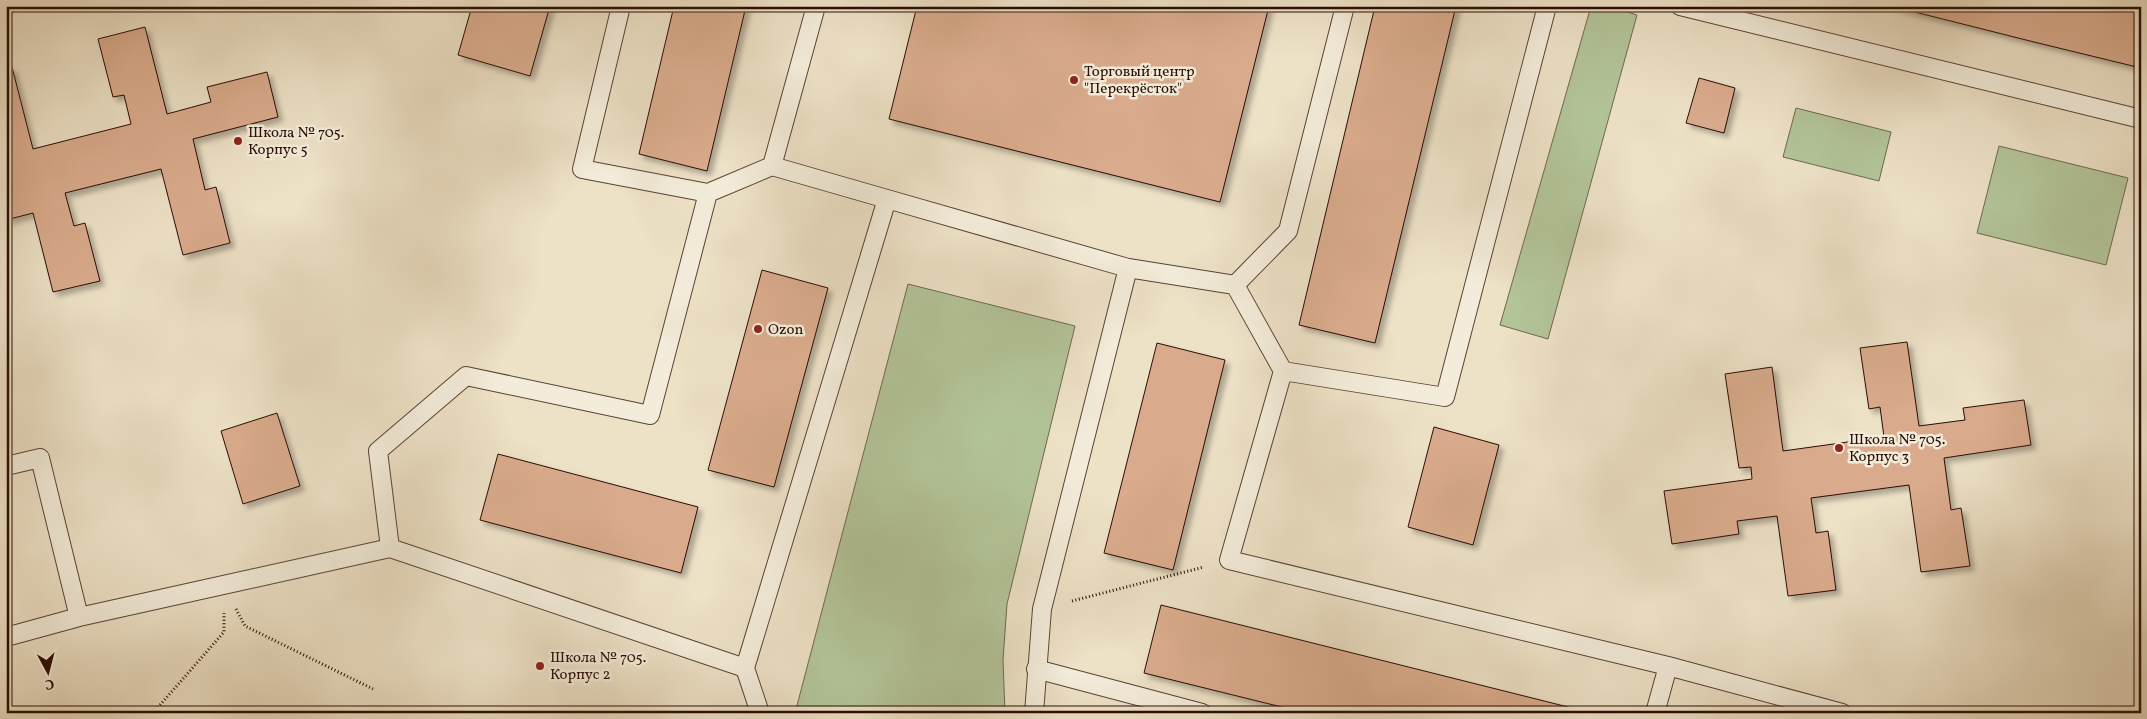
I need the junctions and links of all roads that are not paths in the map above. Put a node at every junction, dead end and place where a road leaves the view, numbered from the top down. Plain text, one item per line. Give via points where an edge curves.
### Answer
1 (621, 6) edge
2 (816, 6) edge
3 (1345, 6) edge
4 (1547, 6) edge
5 (1680, 6) edge
6 (2141, 119) edge
7 (772, 166) junction
8 (708, 193) junction
9 (887, 199) junction
10 (1128, 268) junction
11 (1235, 285) junction
12 (1283, 371) junction
13 (6, 466) edge
14 (390, 548) junction
15 (79, 617) junction
16 (6, 638) edge
17 (1668, 666) junction
18 (745, 668) junction
19 (1036, 669) junction
20 (760, 713) edge
21 (1034, 713) edge
22 (1202, 713) edge
23 (1655, 713) edge
24 (1842, 713) edge

1 - 8 lane via 582,170
2 - 7 lane
3 - 11 lane via 1288,231
4 - 12 lane via 1445,398
5 - 6 lane
7 - 8 lane
7 - 9 lane
8 - 14 lane via 650,415 466,376 378,451
9 - 10 lane
9 - 18 lane
10 - 11 lane
10 - 19 lane via 1042,609
11 - 12 lane
12 - 17 lane via 1229,560
13 - 15 lane via 40,458
14 - 15 lane
14 - 18 lane
15 - 16 lane
17 - 23 lane
17 - 24 lane
18 - 20 lane
19 - 21 lane
19 - 22 lane

